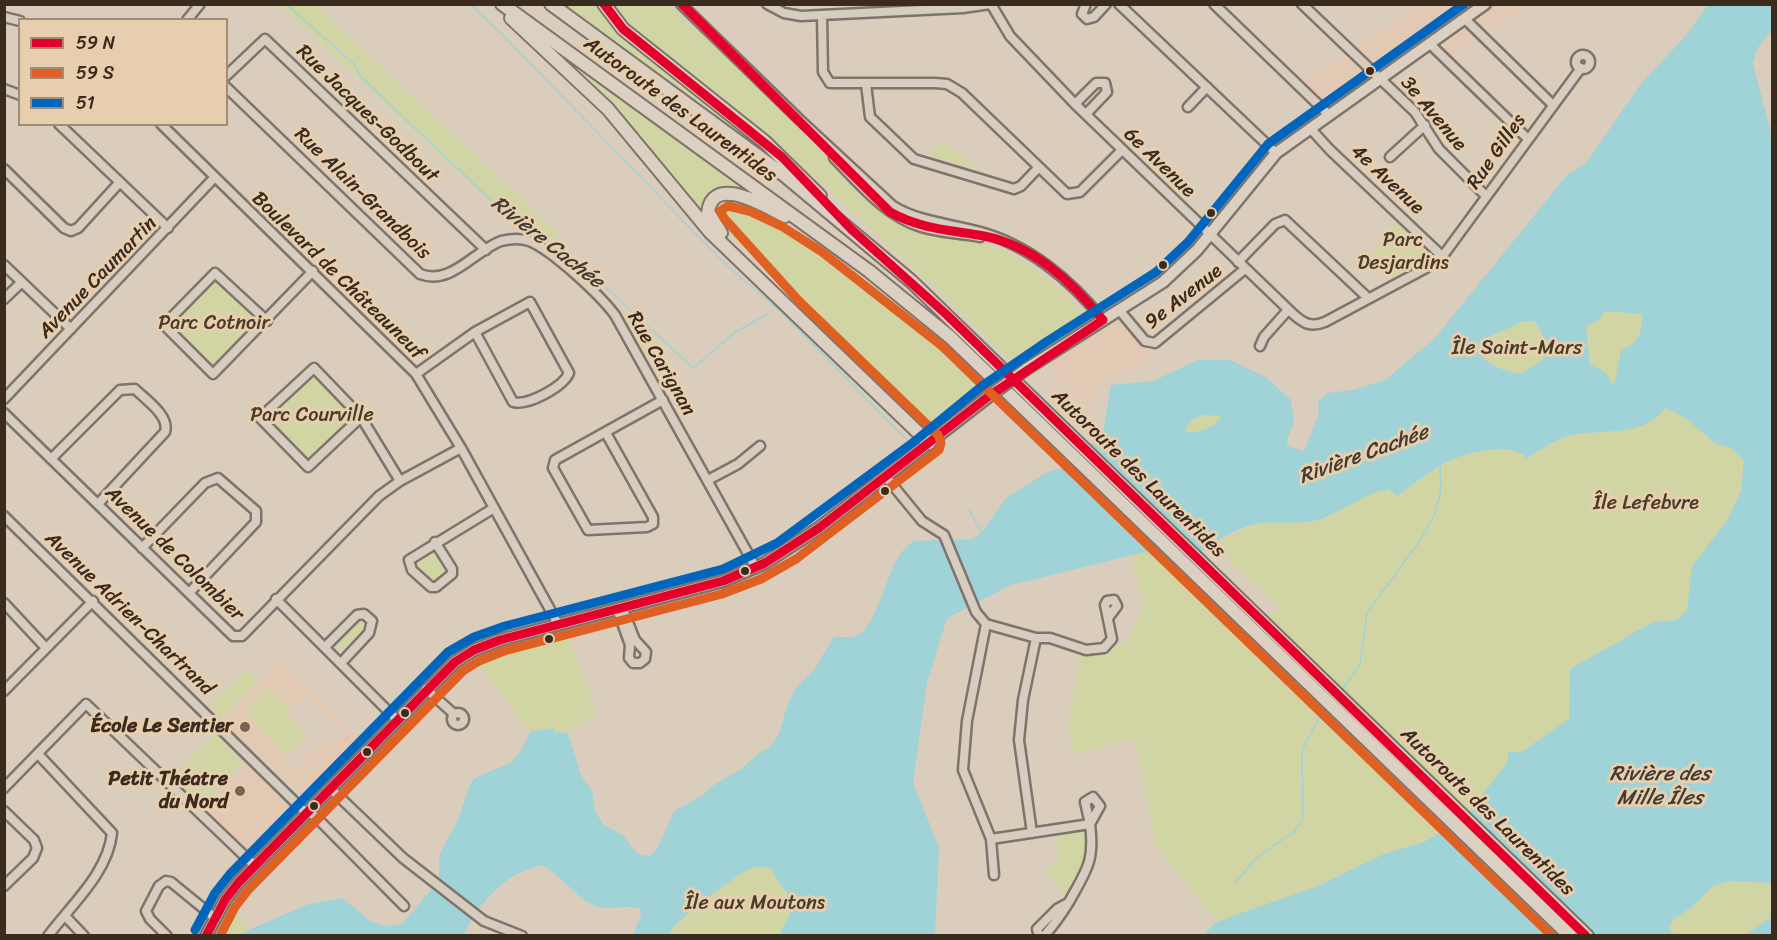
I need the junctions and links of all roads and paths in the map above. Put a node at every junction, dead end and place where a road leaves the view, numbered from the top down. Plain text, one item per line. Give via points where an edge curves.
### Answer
1 (200, 4) edge
2 (497, 4) edge
3 (502, 4) edge
4 (551, 4) edge
5 (604, 4) edge
6 (681, 4) edge
7 (767, 4) edge
8 (991, 4) edge
9 (1086, 4) edge
10 (1106, 4) edge
11 (1119, 4) edge
12 (1214, 4) edge
13 (1302, 4) edge
14 (1485, 4) edge
15 (875, 8) edge
16 (822, 15) junction
17 (188, 18) edge
18 (1465, 19) junction
19 (1430, 44) junction
20 (1581, 69) dead end
21 (228, 74) edge
22 (1381, 80) junction
23 (866, 84) junction
24 (1207, 87) junction
25 (228, 89) edge
26 (1075, 104) junction
27 (1552, 104) junction
28 (1188, 107) dead end
29 (1086, 114) junction
30 (1329, 115) junction
31 (1425, 125) junction
32 (61, 126) edge
33 (163, 126) edge
34 (1310, 128) junction
35 (1527, 138) junction
36 (1122, 150) junction
37 (1276, 153) junction
38 (1390, 156) dead end
39 (1039, 167) junction
40 (4, 169) edge
41 (214, 178) junction
42 (120, 182) junction
43 (1486, 196) junction
44 (809, 227) junction
45 (168, 228) junction
46 (852, 230) junction
47 (1209, 235) junction
48 (486, 250) junction
49 (1442, 256) junction
50 (1238, 262) junction
51 (4, 265) edge
52 (1245, 269) junction
53 (313, 271) junction
54 (22, 282) junction
55 (1368, 298) junction
56 (4, 300) edge
57 (790, 309) junction
58 (1288, 310) junction
59 (1120, 311) junction
60 (1103, 320) junction
61 (267, 321) junction
62 (71, 329) junction
63 (475, 332) junction
64 (1260, 346) dead end
65 (416, 374) junction
66 (4, 399) edge
67 (663, 400) junction
68 (4, 413) edge
69 (361, 417) junction
70 (606, 433) junction
71 (1062, 434) junction
72 (929, 443) junction
73 (760, 446) dead end
74 (461, 448) junction
75 (51, 459) junction
76 (886, 477) junction
77 (708, 480) junction
78 (400, 481) junction
79 (98, 504) junction
80 (494, 508) junction
81 (4, 516) edge
82 (435, 542) junction
83 (142, 548) junction
84 (756, 568) junction
85 (189, 593) junction
86 (276, 599) junction
87 (93, 601) junction
88 (4, 603) edge
89 (619, 608) junction
90 (1108, 618) dead end
91 (558, 624) junction
92 (987, 624) junction
93 (1036, 638) junction
94 (325, 647) junction
95 (46, 648) junction
96 (341, 663) junction
97 (426, 689) junction
98 (4, 691) edge
99 (454, 714) dead end
100 (396, 720) junction
101 (38, 754) junction
102 (4, 788) edge
103 (330, 788) junction
104 (4, 811) edge
105 (307, 812) junction
106 (1032, 833) junction
107 (991, 839) junction
108 (254, 865) junction
109 (994, 875) dead end
110 (4, 886) edge
111 (1068, 903) junction
112 (404, 906) dead end
113 (65, 916) junction
114 (215, 918) junction
115 (48, 936) edge
116 (84, 936) edge
117 (167, 936) edge
118 (206, 936) edge
119 (522, 936) edge
120 (1039, 936) edge
121 (1044, 936) edge
122 (1570, 936) edge
123 (1587, 936) edge

1 - 17 street
2 - 57 highway via 608,109 704,226
3 - 44 highway, Autoroute des Laurentides
4 - 46 highway, Autoroute des Laurentides
5 - 46 highway via 623,29 792,165
6 - 60 street via 898,209 981,232 1045,263
7 - 16 street via 792,15
8 - 15 street
8 - 26 street, 6e Avenue via 1015,41
9 - 10 street via 1083,16 1090,19
11 - 24 street
12 - 30 street
13 - 22 street, 3e Avenue
14 - 18 main road
15 - 16 street
16 - 23 street via 825,78 835,85
18 - 19 main road
18 - 27 street
19 - 22 main road
19 - 35 street
20 - 27 street, Rue Gilles
21 - 48 street, Rue Jacques-Godbout via 265,39
22 - 30 main road
22 - 31 street, 3e Avenue
23 - 39 street via 939,83 955,88
23 - 39 street via 870,117 916,160 1014,189
24 - 28 street
24 - 37 street
25 - 48 street, Rue Alain-Grandbois via 420,274 430,278 445,275
26 - 29 street, 6e Avenue
26 - 29 street via 1096,83 1107,85 1107,92
27 - 35 street, Rue Gilles
29 - 36 street, 6e Avenue
30 - 34 main road
31 - 38 street
31 - 43 street, 3e Avenue via 1439,149
32 - 42 street
33 - 41 street, Boulevard de Châteauneuf
34 - 37 main road
34 - 49 street, 4e Avenue
35 - 43 street, Rue Gilles
36 - 39 street via 1076,195 1065,192
36 - 47 street, 6e Avenue
37 - 47 main road
40 - 42 street via 71,231
41 - 45 street, Avenue Caumartin
41 - 53 street, Boulevard de Châteauneuf
42 - 45 street
43 - 49 street, Rue Gilles
44 - 57 highway via 732,194 717,195 708,209 714,225
44 - 71 highway, Autoroute des Laurentides via 922,312
45 - 62 street, Avenue Caumartin
46 - 71 highway, Autoroute des Laurentides via 921,290
47 - 50 street, 6e Avenue
47 - 59 main road via 1169,277
48 - 67 street, Rue Carignan via 502,241 529,241 568,269 604,300 615,315
49 - 55 street
50 - 52 street, 6e Avenue
50 - 55 street via 1275,224 1285,220
51 - 54 street
52 - 58 street, 6e Avenue
52 - 59 street, 9e Avenue via 1155,343 1145,341
53 - 61 street
53 - 65 street, Boulevard de Châteauneuf
54 - 56 street
54 - 62 street
55 - 58 street, 6e Avenue via 1315,325 1304,324
57 - 72 highway
58 - 64 street
59 - 60 main road
60 - 72 main road, bridge via 1026,369
61 - 61 street via 213,374 164,325 215,273
62 - 66 street, Avenue Caumartin
63 - 63 street via 530,302 569,373 565,382 522,405 513,402
63 - 65 street
65 - 74 street, Boulevard de Châteauneuf
67 - 70 street
67 - 77 street, Rue Carignan
68 - 75 street, Avenue de Colombier
69 - 69 street via 314,368 260,418 308,467
69 - 78 street
70 - 70 street via 555,460 553,468 588,530 647,527 653,524 653,517
71 - 122 highway, Autoroute des Laurentides
71 - 123 highway, Autoroute des Laurentides
72 - 76 main road
73 - 77 street via 738,464
74 - 78 street, Avenue de Colombier
74 - 80 street, Boulevard de Châteauneuf
75 - 79 street, Avenue de Colombier
75 - 79 street via 120,390 135,389 167,426
76 - 84 main road via 789,549
76 - 92 street via 923,521 948,541 976,612
77 - 84 street, Rue Carignan
78 - 86 street, Avenue de Colombier via 348,525
79 - 83 street, Avenue de Colombier
80 - 82 street
80 - 91 street, Boulevard de Châteauneuf
81 - 87 street, Avenue Adrien-Chartrand
82 - 82 street via 409,560 412,570 431,587 452,574
83 - 85 street, Avenue de Colombier
83 - 85 street via 205,483 218,478 256,511 256,522
84 - 89 main road
85 - 86 street, Avenue de Colombier via 233,636 242,636
86 - 94 street
87 - 95 street
87 - 105 street, Avenue Adrien-Chartrand
88 - 95 street
89 - 89 street via 630,645 629,658 640,663 646,650 635,640
89 - 91 main road
90 - 93 street via 1112,639 1104,648 1086,650 1050,638
91 - 97 main road via 474,650
92 - 93 street
92 - 107 street via 967,722 963,770
93 - 106 street via 1019,740
94 - 96 street
94 - 96 street via 357,615 364,614 372,621 369,633
95 - 98 street
96 - 100 street
97 - 99 street
97 - 100 main road
100 - 103 main road
101 - 102 street
101 - 108 street via 86,704
101 - 113 street via 112,833 111,843 90,883
103 - 105 main road
103 - 119 street via 398,854 480,918 491,926
104 - 110 street via 34,840 37,848 33,858
105 - 108 main road
105 - 112 street, Avenue Adrien-Chartrand via 333,833
106 - 107 street
106 - 111 street via 1090,824 1089,868
107 - 109 street
108 - 114 main road via 231,891
111 - 120 street via 1037,929
111 - 121 street via 1063,916
113 - 115 street
113 - 116 street
114 - 117 street via 166,881 159,886 146,911
114 - 118 main road

